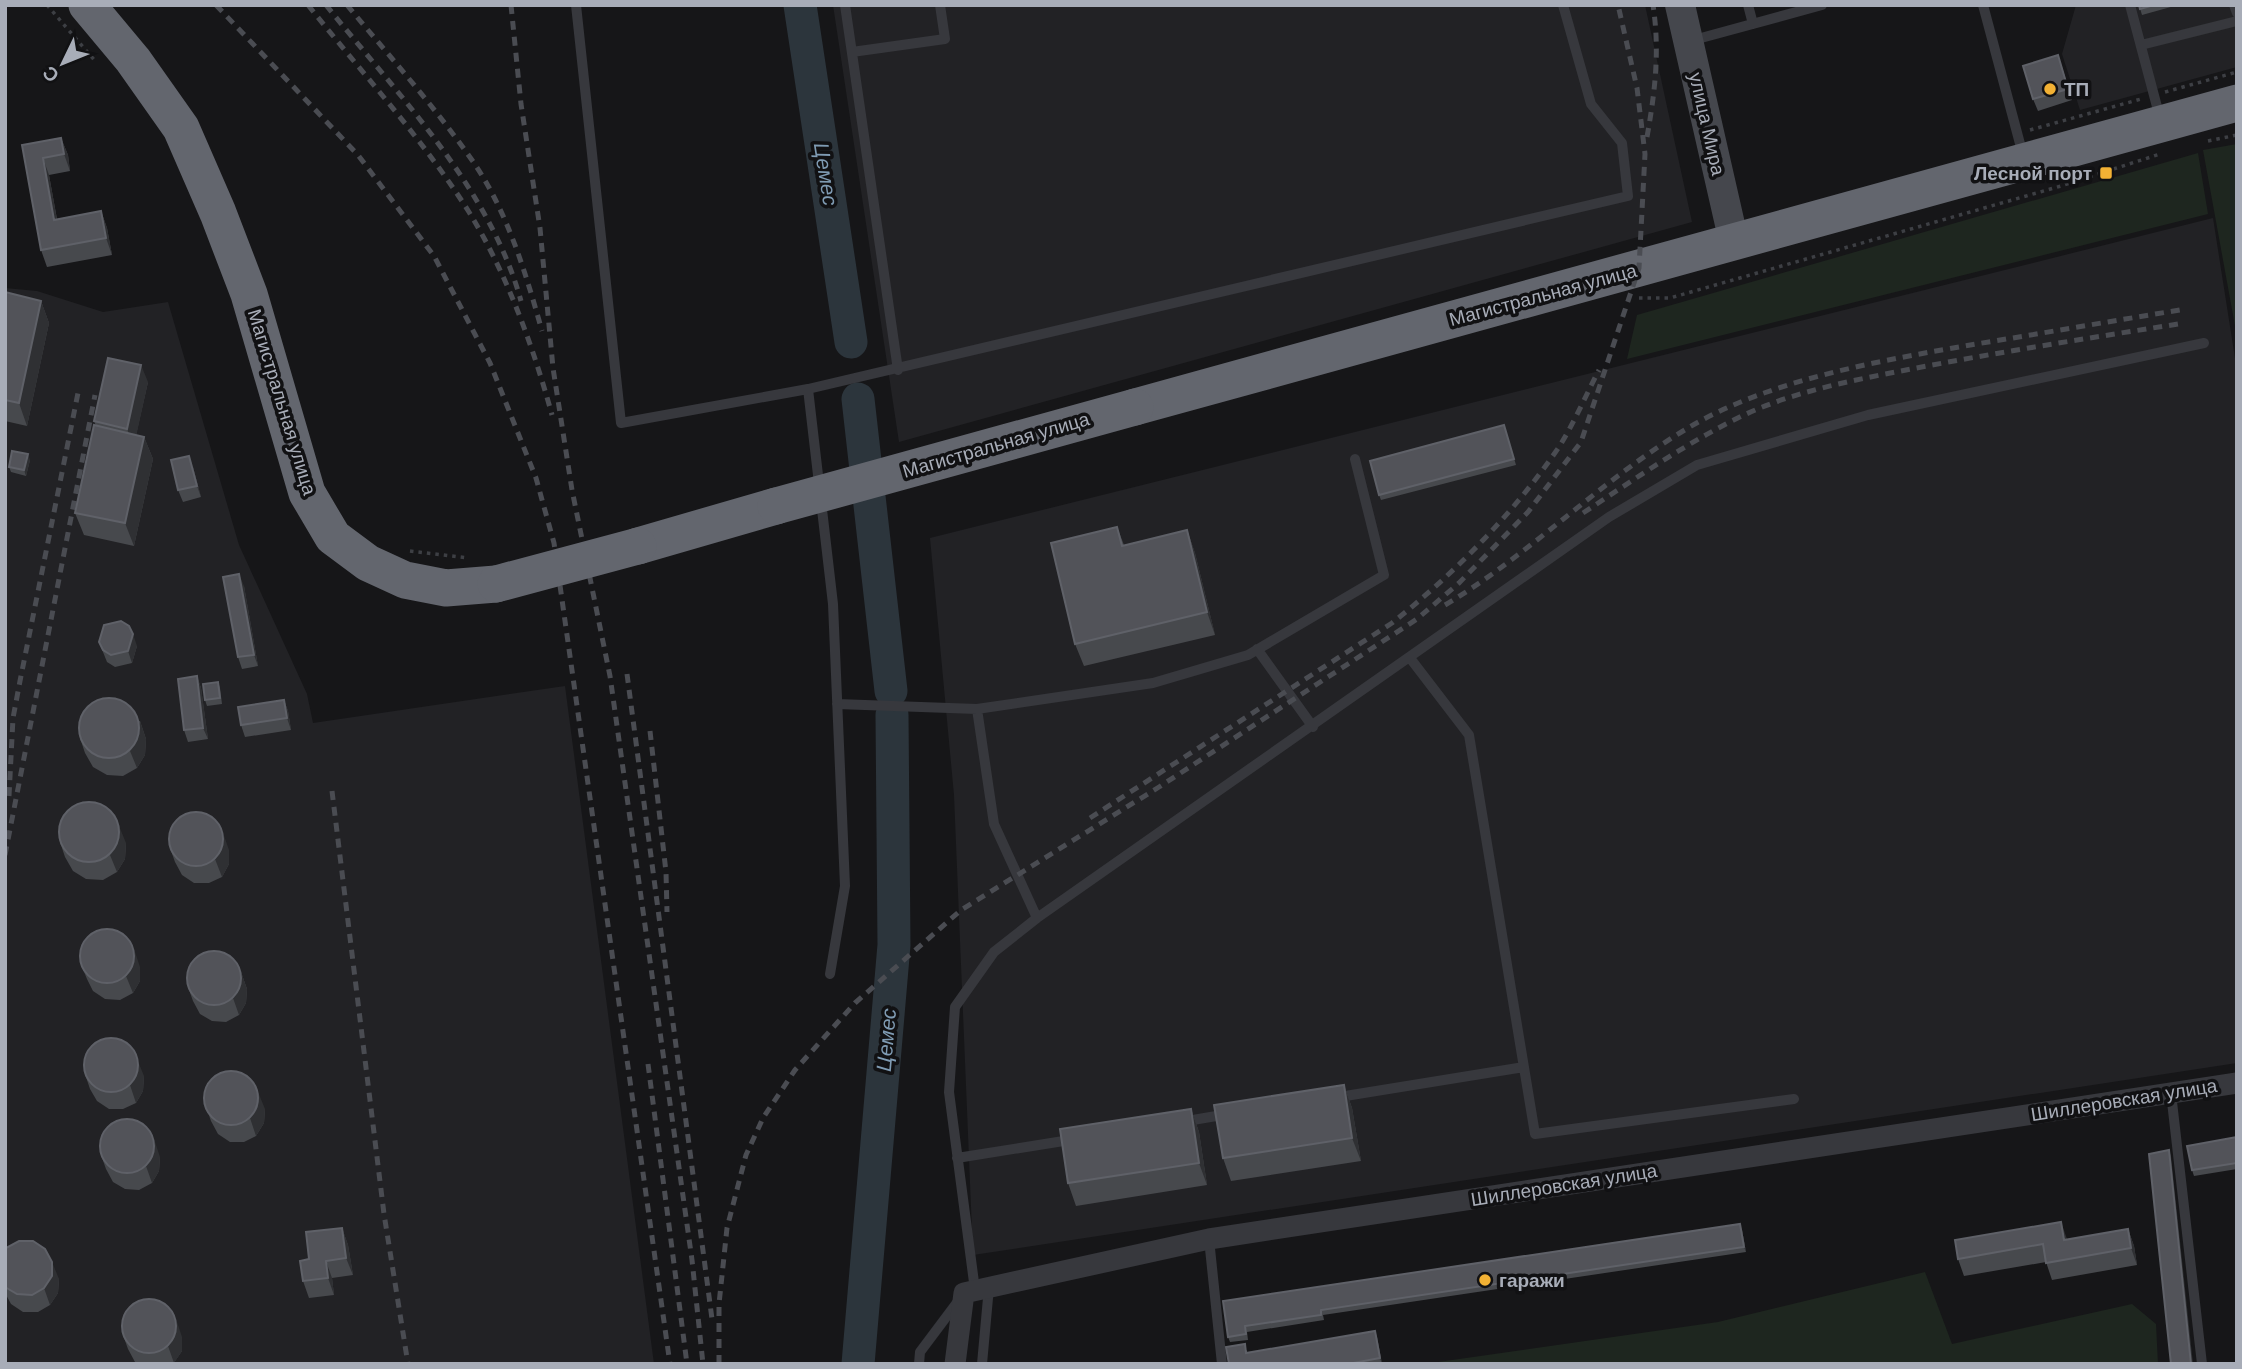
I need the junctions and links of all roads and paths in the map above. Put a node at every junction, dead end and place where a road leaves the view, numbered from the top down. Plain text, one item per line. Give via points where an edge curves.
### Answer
1 (87, 5) edge
2 (576, 5) edge
3 (845, 5) edge
4 (940, 5) edge
5 (1563, 5) edge
6 (1680, 5) edge
7 (1748, 5) edge
8 (1822, 5) edge
9 (1983, 5) edge
10 (2130, 5) edge
11 (2234, 5) edge
12 (2237, 13) edge
13 (2237, 21) edge
14 (1753, 24) junction
15 (1689, 41) junction
16 (2141, 45) junction
17 (852, 52) junction
18 (2237, 103) edge
19 (2237, 135) edge
20 (2165, 137) junction
21 (2203, 142) dead end
22 (2025, 161) junction
23 (1734, 242) junction
24 (1625, 286) junction
25 (2204, 343) dead end
26 (898, 370) junction
27 (808, 389) junction
28 (1355, 459) dead end
29 (1257, 649) junction
30 (1410, 658) junction
31 (837, 704) junction
32 (977, 709) junction
33 (1313, 727) junction
34 (1037, 918) junction
35 (830, 974) dead end
36 (1524, 1067) junction
37 (2237, 1083) edge
38 (2171, 1093) junction
39 (1794, 1099) dead end
40 (1317, 1100) edge
41 (1234, 1114) edge
42 (1165, 1125) edge
43 (1082, 1138) edge
44 (957, 1158) junction
45 (1209, 1239) junction
46 (976, 1290) junction
47 (919, 1364) edge
48 (956, 1364) edge
49 (982, 1364) edge
50 (1222, 1364) edge
51 (2202, 1364) edge

1 - 24 highway, Магистральная улица, bridge via 181,128 249,294 307,493 333,537 368,563 405,580 446,588 496,584 1135,407
2 - 27 lane via 621,423
3 - 17 lane
4 - 17 lane via 945,39
5 - 26 lane via 1591,104 1622,143 1628,196
6 - 15 street, улица Мира
7 - 14 lane
8 - 14 lane
9 - 22 lane
10 - 16 lane
11 - 12 lane
13 - 16 lane
14 - 15 lane
15 - 23 street, улица Мира
16 - 20 lane
17 - 26 lane
18 - 20 highway, Магистральная улица
19 - 21 path
20 - 22 highway, Магистральная улица
20 - 24 path via 2061,187 1671,298
22 - 23 highway, Магистральная улица
23 - 24 highway, Магистральная улица via 1654,264
25 - 30 lane via 1868,415 1697,466 1609,517
26 - 27 lane
27 - 31 lane via 833,604
28 - 29 lane via 1384,575
29 - 32 lane via 1153,683
29 - 33 lane
30 - 33 lane
30 - 36 lane via 1468,735
31 - 32 lane
31 - 35 lane via 845,887
32 - 34 lane via 993,824
33 - 34 lane
34 - 44 lane via 993,953 955,1007 949,1092
36 - 39 lane via 1535,1135
36 - 40 lane
37 - 38 street, Шиллеровская улица
38 - 45 street, Шиллеровская улица
38 - 51 lane
41 - 42 lane
43 - 44 lane
44 - 46 lane
45 - 46 street, Шиллеровская улица
45 - 50 lane
46 - 47 lane via 920,1352
46 - 48 street
46 - 49 lane

